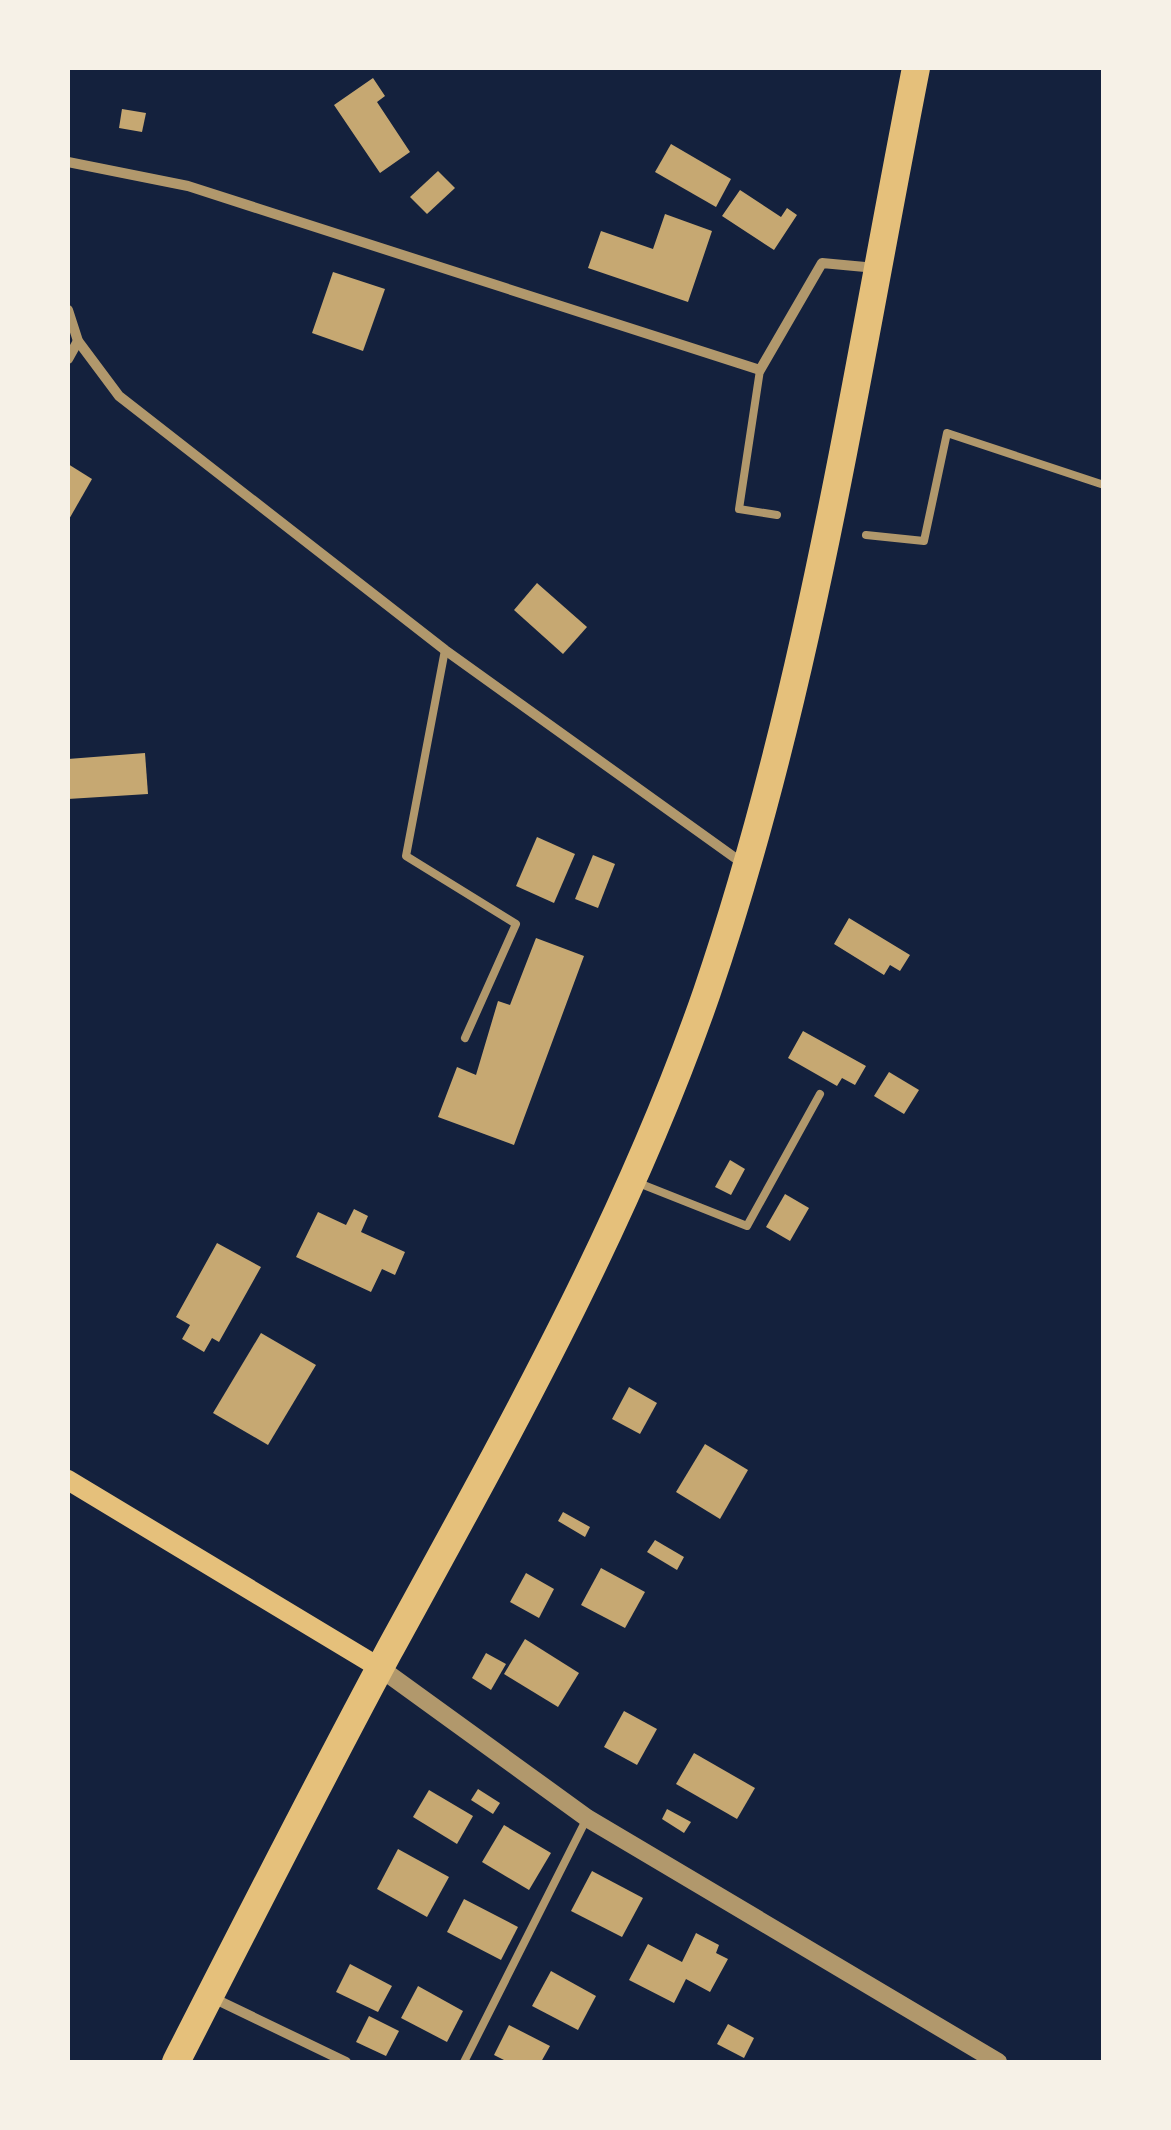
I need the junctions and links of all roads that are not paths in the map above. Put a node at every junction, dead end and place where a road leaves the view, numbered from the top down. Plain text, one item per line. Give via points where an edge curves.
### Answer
1 (916, 68) edge
2 (68, 162) edge
3 (876, 268) junction
4 (68, 310) edge
5 (78, 341) junction
6 (68, 360) edge
7 (760, 370) junction
8 (1104, 486) edge
9 (777, 515) dead end
10 (866, 535) dead end
11 (445, 650) junction
12 (748, 866) junction
13 (465, 1038) dead end
14 (820, 1094) dead end
15 (633, 1181) junction
16 (68, 1480) edge
17 (380, 1668) junction
18 (587, 1818) junction
19 (210, 1996) junction
20 (176, 2062) edge
21 (346, 2062) edge
22 (464, 2062) edge
23 (998, 2062) edge

1 - 3 highway
2 - 7 street via 188,186
3 - 7 street via 822,263
3 - 12 highway via 790,707
4 - 5 street
5 - 6 street
5 - 11 street via 119,396
7 - 9 lane via 739,509
8 - 10 lane via 948,433 924,541
11 - 12 street
11 - 13 lane via 406,856 516,924
12 - 15 highway via 706,996
14 - 15 lane via 747,1226
15 - 17 highway via 581,1293
16 - 17 main road
17 - 18 street
17 - 19 highway
18 - 22 lane
18 - 23 street
19 - 20 highway
19 - 21 street

